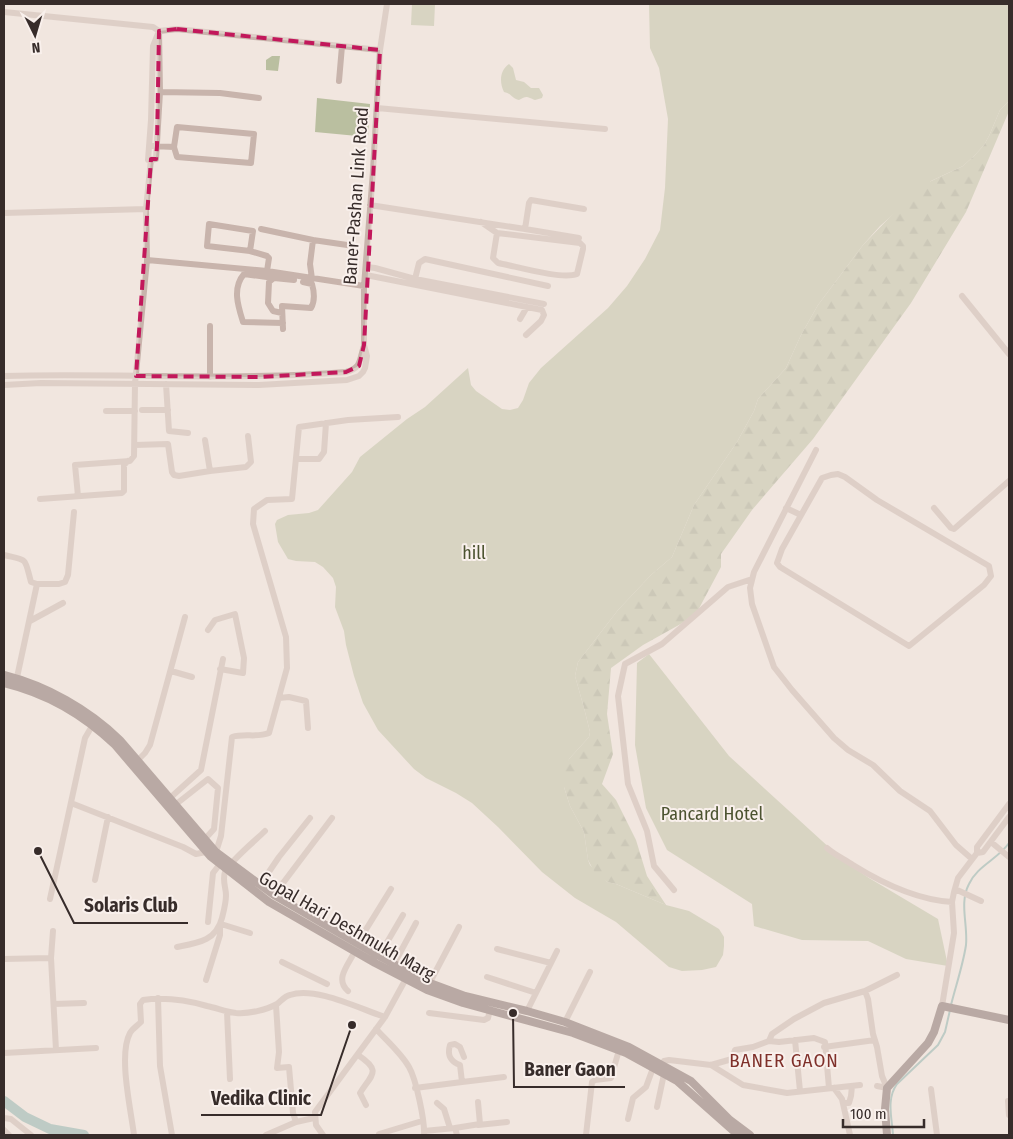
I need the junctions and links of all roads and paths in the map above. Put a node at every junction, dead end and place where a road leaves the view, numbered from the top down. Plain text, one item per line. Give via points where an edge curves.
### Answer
1 (386, 4) edge
2 (4, 12) edge
3 (159, 31) junction
4 (342, 46) junction
5 (380, 50) junction
6 (339, 81) dead end
7 (160, 92) junction
8 (259, 98) dead end
9 (377, 108) junction
10 (605, 129) dead end
11 (149, 146) junction
12 (157, 146) junction
13 (174, 147) junction
14 (151, 160) junction
15 (370, 205) junction
16 (146, 209) junction
17 (584, 209) dead end
18 (4, 214) edge
19 (481, 222) junction
20 (261, 229) dead end
21 (525, 229) junction
22 (497, 233) junction
23 (579, 238) dead end
24 (313, 240) junction
25 (354, 246) dead end
26 (250, 251) junction
27 (146, 260) junction
28 (367, 268) junction
29 (267, 271) junction
30 (366, 275) junction
31 (274, 278) junction
32 (312, 279) junction
33 (415, 279) junction
34 (364, 286) junction
35 (548, 286) dead end
36 (962, 296) dead end
37 (544, 304) dead end
38 (527, 307) junction
39 (282, 313) junction
40 (520, 320) dead end
41 (210, 326) dead end
42 (526, 335) dead end
43 (364, 345) junction
44 (1009, 354) edge
45 (346, 372) junction
46 (4, 376) edge
47 (136, 376) junction
48 (210, 377) junction
49 (347, 380) junction
50 (135, 384) junction
51 (166, 384) junction
52 (4, 385) edge
53 (168, 410) junction
54 (106, 411) dead end
55 (139, 411) junction
56 (398, 417) dead end
57 (326, 424) junction
58 (188, 432) dead end
59 (248, 436) dead end
60 (205, 440) dead end
61 (135, 445) junction
62 (816, 450) dead end
63 (296, 459) junction
64 (128, 461) junction
65 (210, 471) junction
66 (1009, 481) edge
67 (78, 496) junction
68 (40, 499) dead end
69 (786, 508) junction
70 (934, 508) dead end
71 (74, 512) dead end
72 (801, 515) junction
73 (4, 555) edge
74 (752, 579) junction
75 (37, 584) junction
76 (62, 603) dead end
77 (186, 617) dead end
78 (30, 621) junction
79 (208, 630) dead end
80 (223, 659) dead end
81 (220, 669) junction
82 (171, 671) junction
83 (4, 675) edge
84 (192, 677) dead end
85 (4, 683) edge
86 (16, 683) junction
87 (279, 698) junction
88 (92, 726) junction
89 (308, 728) dead end
90 (137, 761) junction
91 (172, 801) junction
92 (71, 803) junction
93 (1009, 804) edge
94 (108, 817) junction
95 (1009, 817) edge
96 (310, 818) dead end
97 (332, 818) dead end
98 (265, 831) dead end
99 (205, 840) junction
100 (991, 842) junction
101 (827, 848) dead end
102 (210, 854) junction
103 (1007, 855) edge
104 (974, 856) junction
105 (221, 862) junction
106 (228, 867) junction
107 (95, 880) dead end
108 (260, 885) junction
109 (391, 890) dead end
110 (674, 890) dead end
111 (962, 892) junction
112 (274, 895) junction
113 (50, 899) dead end
114 (981, 901) dead end
115 (952, 902) junction
116 (402, 915) dead end
117 (208, 922) dead end
118 (416, 923) dead end
119 (220, 925) junction
120 (459, 927) dead end
121 (53, 931) dead end
122 (250, 934) dead end
123 (177, 947) dead end
124 (356, 947) junction
125 (497, 949) dead end
126 (557, 951) dead end
127 (378, 956) junction
128 (51, 958) junction
129 (4, 959) edge
130 (282, 962) dead end
131 (551, 963) junction
132 (394, 964) junction
133 (590, 972) dead end
134 (407, 976) junction
135 (897, 976) dead end
136 (487, 977) dead end
137 (206, 980) dead end
138 (327, 984) dead end
139 (428, 987) junction
140 (348, 991) dead end
141 (865, 991) junction
142 (536, 993) junction
143 (158, 998) junction
144 (84, 1003) dead end
145 (54, 1004) junction
146 (276, 1004) junction
147 (943, 1007) junction
148 (490, 1010) junction
149 (527, 1011) junction
150 (227, 1012) junction
151 (429, 1013) dead end
152 (386, 1016) junction
153 (1009, 1020) edge
154 (565, 1022) junction
155 (376, 1029) junction
156 (795, 1040) junction
157 (875, 1040) junction
158 (769, 1041) junction
159 (824, 1047) junction
160 (96, 1048) dead end
161 (56, 1050) junction
162 (619, 1050) junction
163 (4, 1053) edge
164 (358, 1055) junction
165 (464, 1057) dead end
166 (711, 1065) junction
167 (660, 1069) junction
168 (504, 1077) dead end
169 (230, 1079) dead end
170 (462, 1082) junction
171 (860, 1085) dead end
172 (852, 1086) junction
173 (877, 1086) dead end
174 (415, 1088) junction
175 (832, 1088) junction
176 (887, 1088) junction
177 (931, 1089) dead end
178 (800, 1092) junction
179 (1008, 1101) dead end
180 (478, 1102) dead end
181 (437, 1103) dead end
182 (844, 1103) junction
183 (366, 1105) dead end
184 (657, 1107) dead end
185 (1009, 1115) edge
186 (4, 1118) edge
187 (314, 1118) junction
188 (628, 1119) dead end
189 (422, 1121) junction
190 (296, 1122) junction
191 (507, 1122) dead end
192 (478, 1125) junction
193 (453, 1128) junction
194 (4, 1130) edge
195 (424, 1133) edge
196 (739, 1133) edge
197 (379, 1134) edge
198 (9, 1135) edge
199 (31, 1135) edge
200 (134, 1135) edge
201 (172, 1135) edge
202 (266, 1135) edge
203 (323, 1135) edge
204 (457, 1135) edge
205 (586, 1135) edge
206 (850, 1135) edge
207 (887, 1135) edge
208 (937, 1135) edge

1 - 5 street, Baner-Pashan Link Road
2 - 3 street via 116,22 153,27
3 - 4 street via 177,29
3 - 7 street
3 - 11 street via 153,46
4 - 5 street
4 - 6 street
5 - 9 street, Baner-Pashan Link Road
7 - 8 street via 220,93
7 - 12 street
9 - 10 street
9 - 15 street, Baner-Pashan Link Road
11 - 12 street
11 - 14 street via 148,160
12 - 13 street
12 - 14 street via 156,159
13 - 13 street via 177,157 251,163 254,134 177,127
14 - 16 street
15 - 19 street
15 - 28 street, Baner-Pashan Link Road
16 - 18 street
16 - 27 street
17 - 21 street via 531,200
19 - 21 street
19 - 22 street
20 - 24 street
21 - 23 street
22 - 22 street via 493,258 498,262 546,273 577,274 583,249 580,243
24 - 25 street
24 - 32 street
26 - 26 street via 253,231 208,224 207,246
26 - 29 street via 269,258
27 - 29 street
27 - 47 street
28 - 30 street, Baner-Pashan Link Road
28 - 33 street
29 - 32 street
30 - 34 street, Baner-Pashan Link Road
30 - 38 street
31 - 39 street via 268,282 268,304 273,311
31 - 39 street via 312,284 314,290 312,308 282,306
31 - 39 street via 244,274 237,288 237,306 243,322 283,326
32 - 34 street
33 - 35 street via 419,262 425,259
33 - 37 street
34 - 43 street, Baner-Pashan Link Road
36 - 44 street
38 - 40 street
38 - 42 street via 542,310 544,315
41 - 48 street
43 - 45 street via 359,366
43 - 49 street, Baner-Pashan Link Road via 367,356 365,368 359,376
45 - 48 street
45 - 49 street
46 - 47 street
47 - 48 street
47 - 50 street
49 - 51 street via 260,385
50 - 51 street
50 - 52 street
50 - 55 street
51 - 53 street
53 - 55 street
53 - 58 street via 169,432
54 - 55 street
55 - 61 street
56 - 57 street
57 - 63 street via 299,427
57 - 63 street via 324,452 319,459
59 - 65 street via 251,462 246,467
60 - 65 street
61 - 64 street via 133,459
61 - 65 street via 168,444 174,475
62 - 69 street
63 - 87 street via 292,499 267,500 254,509 253,524 286,637 287,668
64 - 67 street via 124,465 124,492
64 - 67 street via 75,465
66 - 70 street via 954,529
67 - 68 street
69 - 72 street
69 - 74 street
71 - 75 street via 65,582
72 - 72 street via 782,549 780,567 909,646 991,576 989,566 877,500 845,476 831,474 822,478
73 - 75 street via 22,558 31,582
74 - 104 street via 752,604 770,656 774,667 792,690 841,744 930,811 956,845
74 - 110 street via 728,587 662,644 625,664 618,696 628,784 647,831 654,866
75 - 78 street
76 - 78 street
77 - 82 street
78 - 86 street
79 - 81 street via 215,620 235,614 244,658 243,673
80 - 81 street
81 - 91 street via 201,770
82 - 84 street
82 - 90 street via 150,745
83 - 86 main road
85 - 86 main road
86 - 88 main road, Gopal Hari Deshmukh Marg via 52,700
86 - 90 main road, Gopal Hari Deshmukh Marg via 55,694 96,720 120,740
87 - 89 street via 306,701
87 - 102 street via 269,733 260,737 240,734 232,737 221,836
88 - 92 street via 85,738
88 - 102 main road, Gopal Hari Deshmukh Marg via 115,745
90 - 91 main road, Gopal Hari Deshmukh Marg
91 - 99 main road, Gopal Hari Deshmukh Marg
91 - 99 street via 208,779 218,788 214,829
92 - 94 street
92 - 113 street
93 - 104 street via 977,847
94 - 102 street via 196,854
94 - 107 street
95 - 100 street
96 - 108 street
97 - 112 street
98 - 106 street
99 - 102 main road, Gopal Hari Deshmukh Marg
100 - 103 street
100 - 104 street via 984,852
101 - 115 street via 866,874 890,885
102 - 105 main road, Gopal Hari Deshmukh Marg
104 - 111 street via 958,878
105 - 106 main road, Gopal Hari Deshmukh Marg
105 - 117 street via 213,872
106 - 108 main road, Gopal Hari Deshmukh Marg
106 - 119 street via 224,882 226,901
106 - 124 main road, Gopal Hari Deshmukh Marg via 269,902
108 - 112 main road, Gopal Hari Deshmukh Marg
109 - 124 street
111 - 114 street
111 - 115 street
112 - 124 main road, Gopal Hari Deshmukh Marg
115 - 147 street via 954,933
116 - 127 street
118 - 132 street
119 - 122 street
119 - 123 street via 207,940
119 - 137 street
120 - 139 street
121 - 128 street
124 - 127 main road, Gopal Hari Deshmukh Marg
124 - 134 main road, Gopal Hari Deshmukh Marg
124 - 140 street via 341,980
125 - 131 street
126 - 131 street
127 - 132 main road, Gopal Hari Deshmukh Marg
128 - 129 street
128 - 145 street
130 - 138 street
131 - 142 street
132 - 134 main road, Gopal Hari Deshmukh Marg
133 - 154 street
134 - 139 main road, Gopal Hari Deshmukh Marg
134 - 152 street
135 - 141 street
136 - 142 street
139 - 148 main road, Gopal Hari Deshmukh Marg via 457,1002
139 - 149 main road, Gopal Hari Deshmukh Marg
141 - 157 street
141 - 158 street via 824,1003 772,1034
142 - 149 street
143 - 150 street via 197,1003
143 - 200 street via 141,1002 140,1022 131,1031 126,1048 126,1080
143 - 201 street via 160,1066
144 - 145 street
145 - 161 street
146 - 150 street via 244,1013
146 - 152 street via 289,995 304,993 322,995
146 - 190 street via 277,1068 289,1067
147 - 153 main road
147 - 176 main road via 928,1043
148 - 151 street via 484,1020
148 - 162 main road, Gopal Hari Deshmukh Marg via 573,1033
149 - 154 main road, Gopal Hari Deshmukh Marg
150 - 169 street
152 - 155 street
154 - 167 main road, Gopal Hari Deshmukh Marg via 617,1042
155 - 164 street
155 - 174 street via 410,1069
156 - 158 street
156 - 159 street via 814,1038 825,1042
156 - 178 street
157 - 159 street
157 - 176 street
158 - 166 street via 734,1050 732,1058
159 - 175 street
160 - 161 street
161 - 163 street
162 - 167 main road, Gopal Hari Deshmukh Marg
162 - 205 street via 611,1078 592,1082
164 - 183 street via 373,1068 367,1086 360,1093
164 - 187 street via 318,1107
165 - 170 street via 460,1047 450,1045 449,1057 460,1065
166 - 167 street via 669,1060 664,1061
166 - 178 street via 750,1087
167 - 184 street
167 - 188 street via 634,1098
167 - 196 main road, Gopal Hari Deshmukh Marg via 692,1081
168 - 170 street
170 - 174 street
171 - 172 street
172 - 175 street
172 - 182 street via 851,1100
173 - 176 street
174 - 189 street
175 - 178 street
175 - 182 street via 840,1093
176 - 207 main road
177 - 208 street
179 - 185 street
180 - 192 street
181 - 193 street via 444,1109
182 - 206 street
186 - 199 street via 11,1119
187 - 190 street
187 - 203 street
189 - 195 street
189 - 197 street
190 - 202 street
191 - 192 street
192 - 193 street
193 - 195 street
193 - 204 street
194 - 198 street

